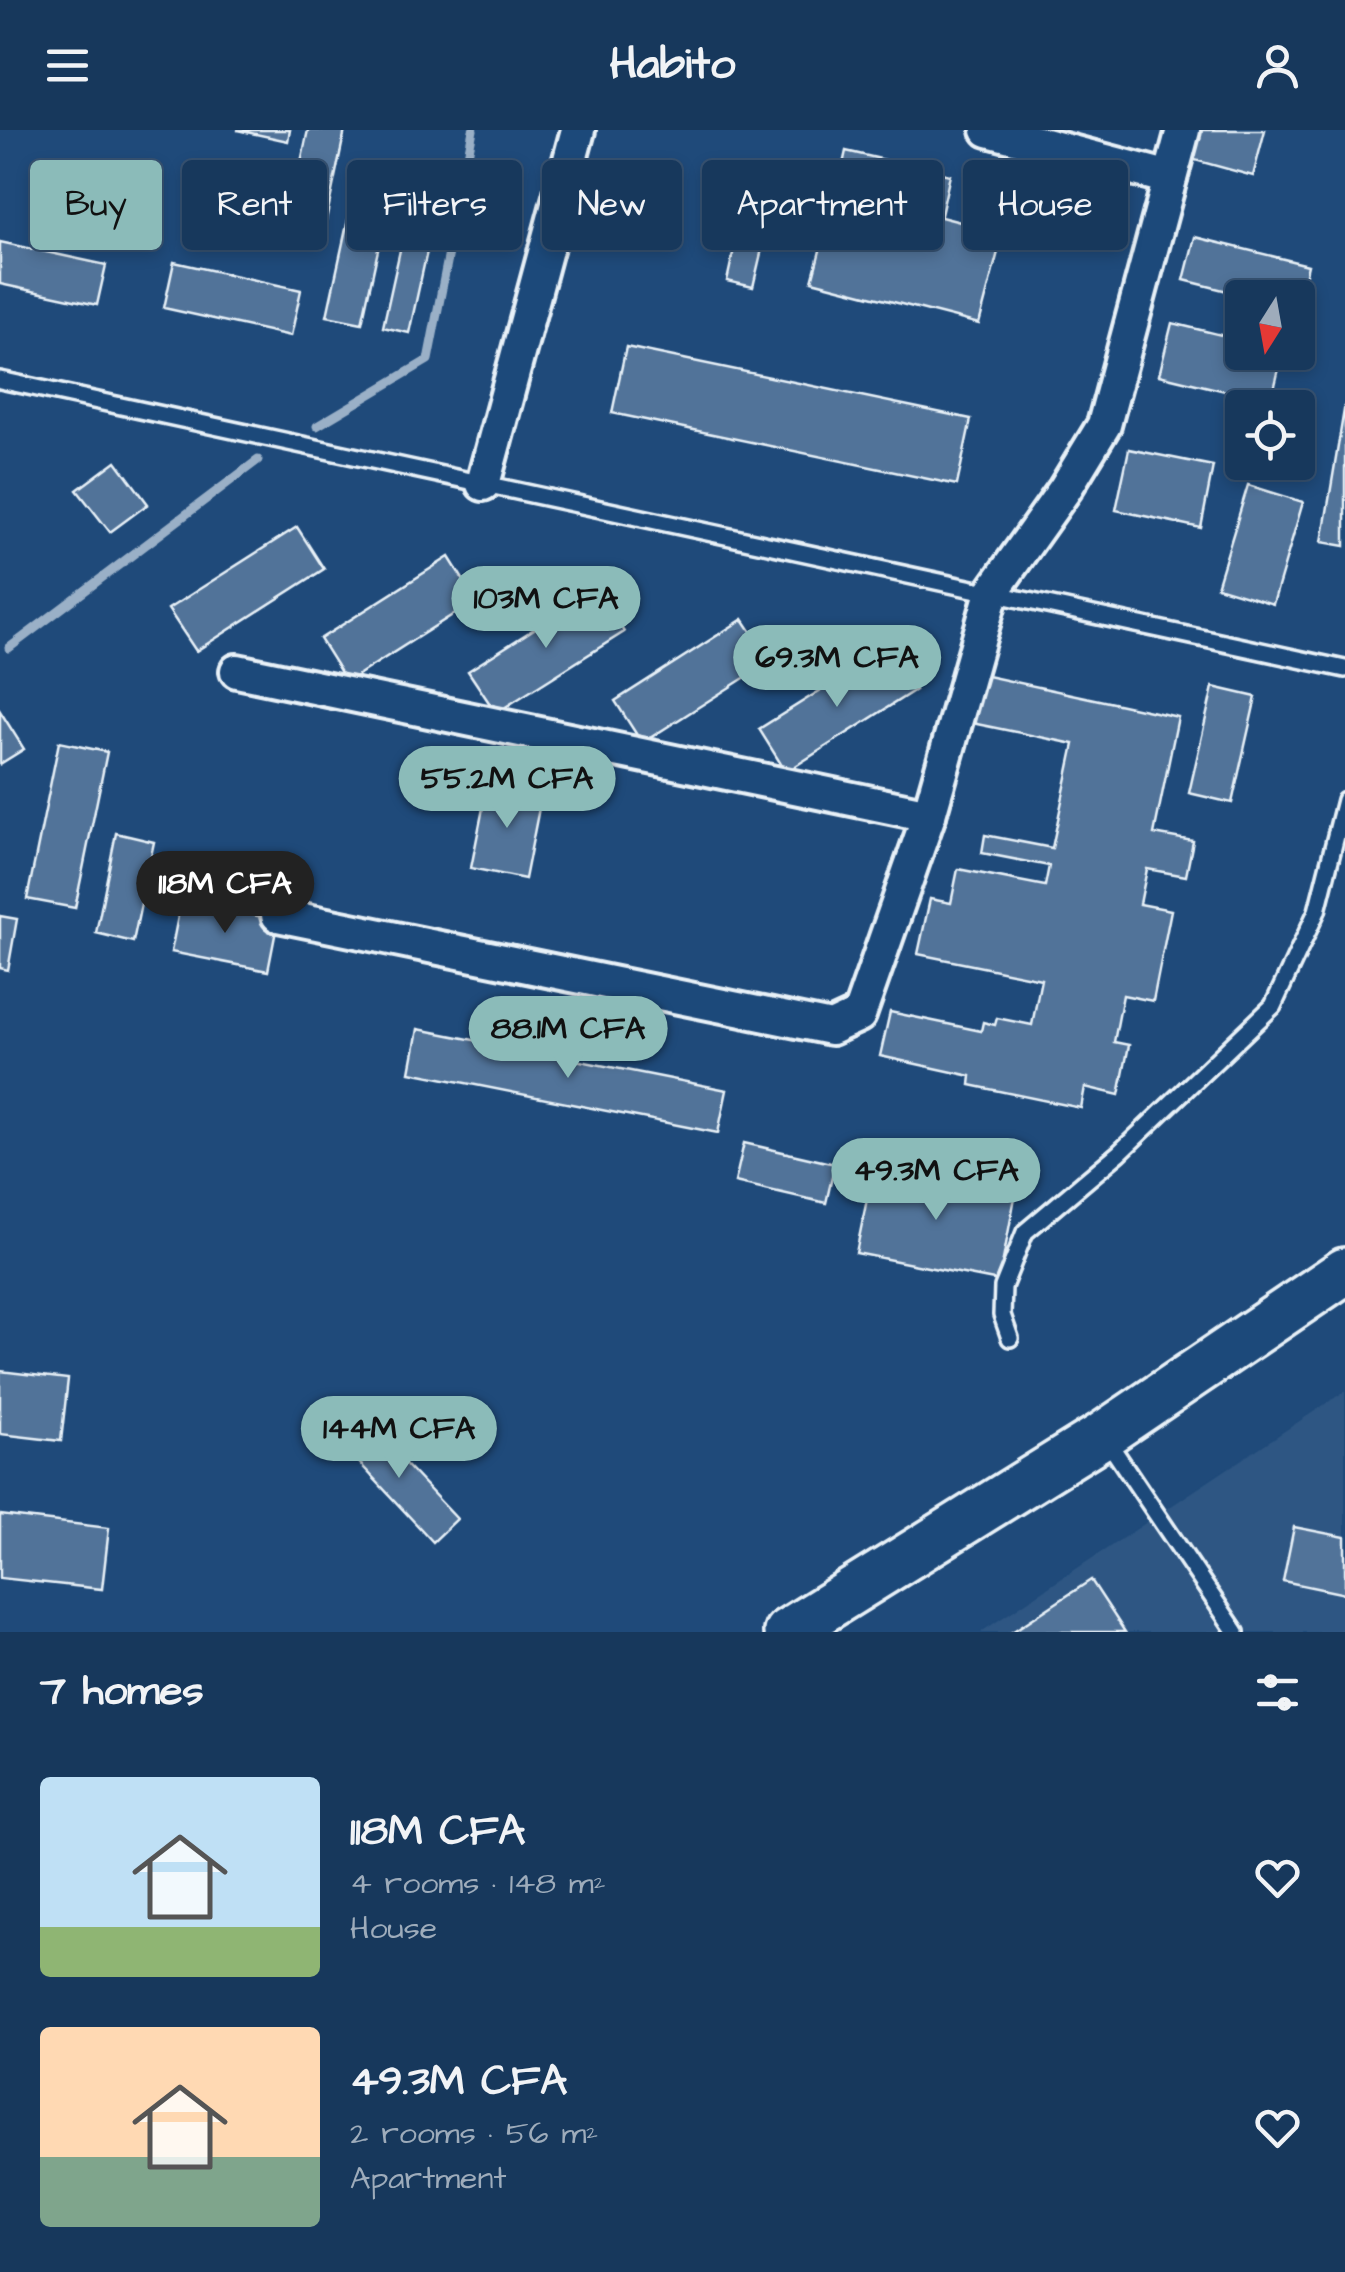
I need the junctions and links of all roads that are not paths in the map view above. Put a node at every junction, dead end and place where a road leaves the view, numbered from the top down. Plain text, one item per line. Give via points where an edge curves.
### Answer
1 (578, 130) edge
2 (988, 130) edge
3 (1183, 130) edge
4 (1170, 178) junction
5 (0, 380) edge
6 (483, 484) junction
7 (992, 592) junction
8 (1345, 669) edge
9 (237, 671) dead end
10 (1345, 800) edge
11 (929, 815) junction
12 (278, 916) dead end
13 (1345, 1271) edge
14 (1010, 1338) dead end
15 (1103, 1434) junction
16 (787, 1632) edge
17 (1236, 1632) edge

1 - 6 street
2 - 4 street
3 - 4 street
4 - 7 street via 1104,425
5 - 6 lane
6 - 7 lane
7 - 8 lane
7 - 11 street
9 - 11 street
10 - 14 lane via 1317,911 1273,1006 1025,1232 1003,1287
11 - 12 street via 859,1015 832,1028
13 - 15 main road
15 - 16 main road
15 - 17 lane

